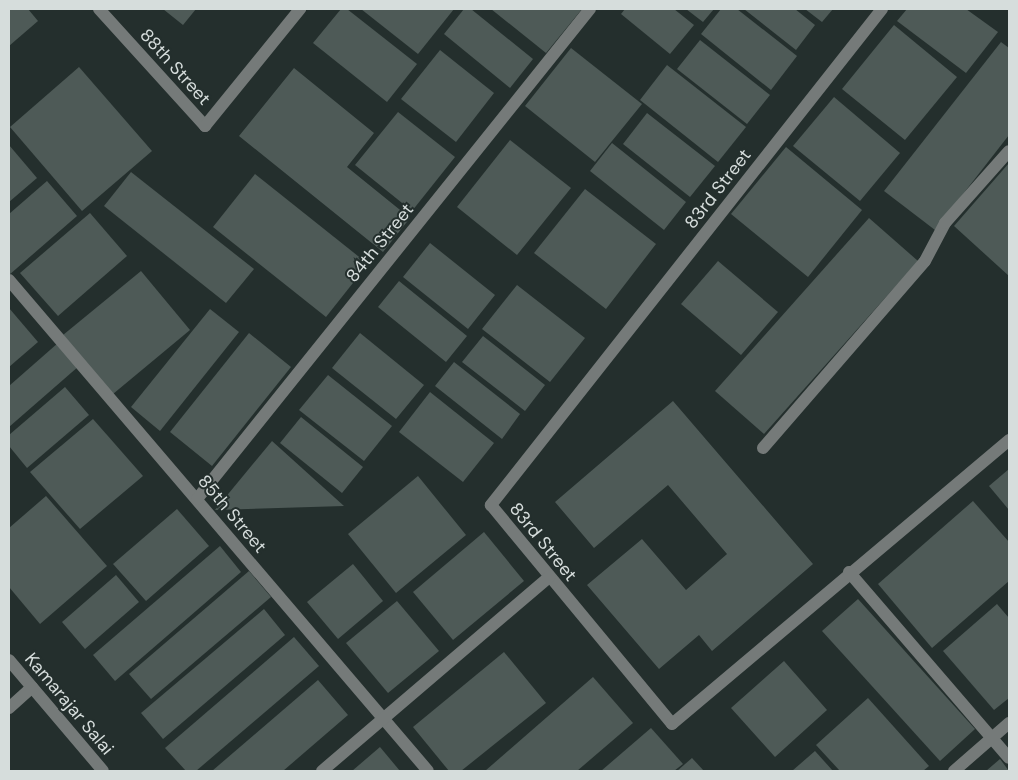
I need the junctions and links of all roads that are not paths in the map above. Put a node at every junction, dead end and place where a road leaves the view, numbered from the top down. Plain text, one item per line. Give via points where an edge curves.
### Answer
1 (99, 9) edge
2 (300, 9) edge
3 (590, 9) edge
4 (882, 9) edge
5 (1009, 151) edge
6 (9, 280) edge
7 (1009, 440) edge
8 (763, 448) dead end
9 (197, 500) junction
10 (850, 572) junction
11 (549, 577) junction
12 (9, 660) edge
13 (32, 687) junction
14 (9, 708) edge
15 (384, 720) junction
16 (1009, 723) edge
17 (992, 738) junction
18 (1009, 758) edge
19 (103, 771) edge
20 (322, 771) edge
21 (428, 771) edge
22 (954, 771) edge

1 - 2 street, 88th Street via 205,126
3 - 9 street, 84th Street
4 - 11 street, 83rd Street via 491,505
5 - 8 street via 945,223 925,261
6 - 9 street, 85th Street
7 - 10 street, 83rd Street
9 - 15 street, 85th Street
10 - 11 street, 83rd Street via 672,724
10 - 17 street
11 - 15 street
12 - 13 street, Kamarajar Salai
13 - 14 street
13 - 19 street, Kamarajar Salai
15 - 20 street
15 - 21 street, 85th Street
16 - 17 street
17 - 18 street
17 - 22 street

